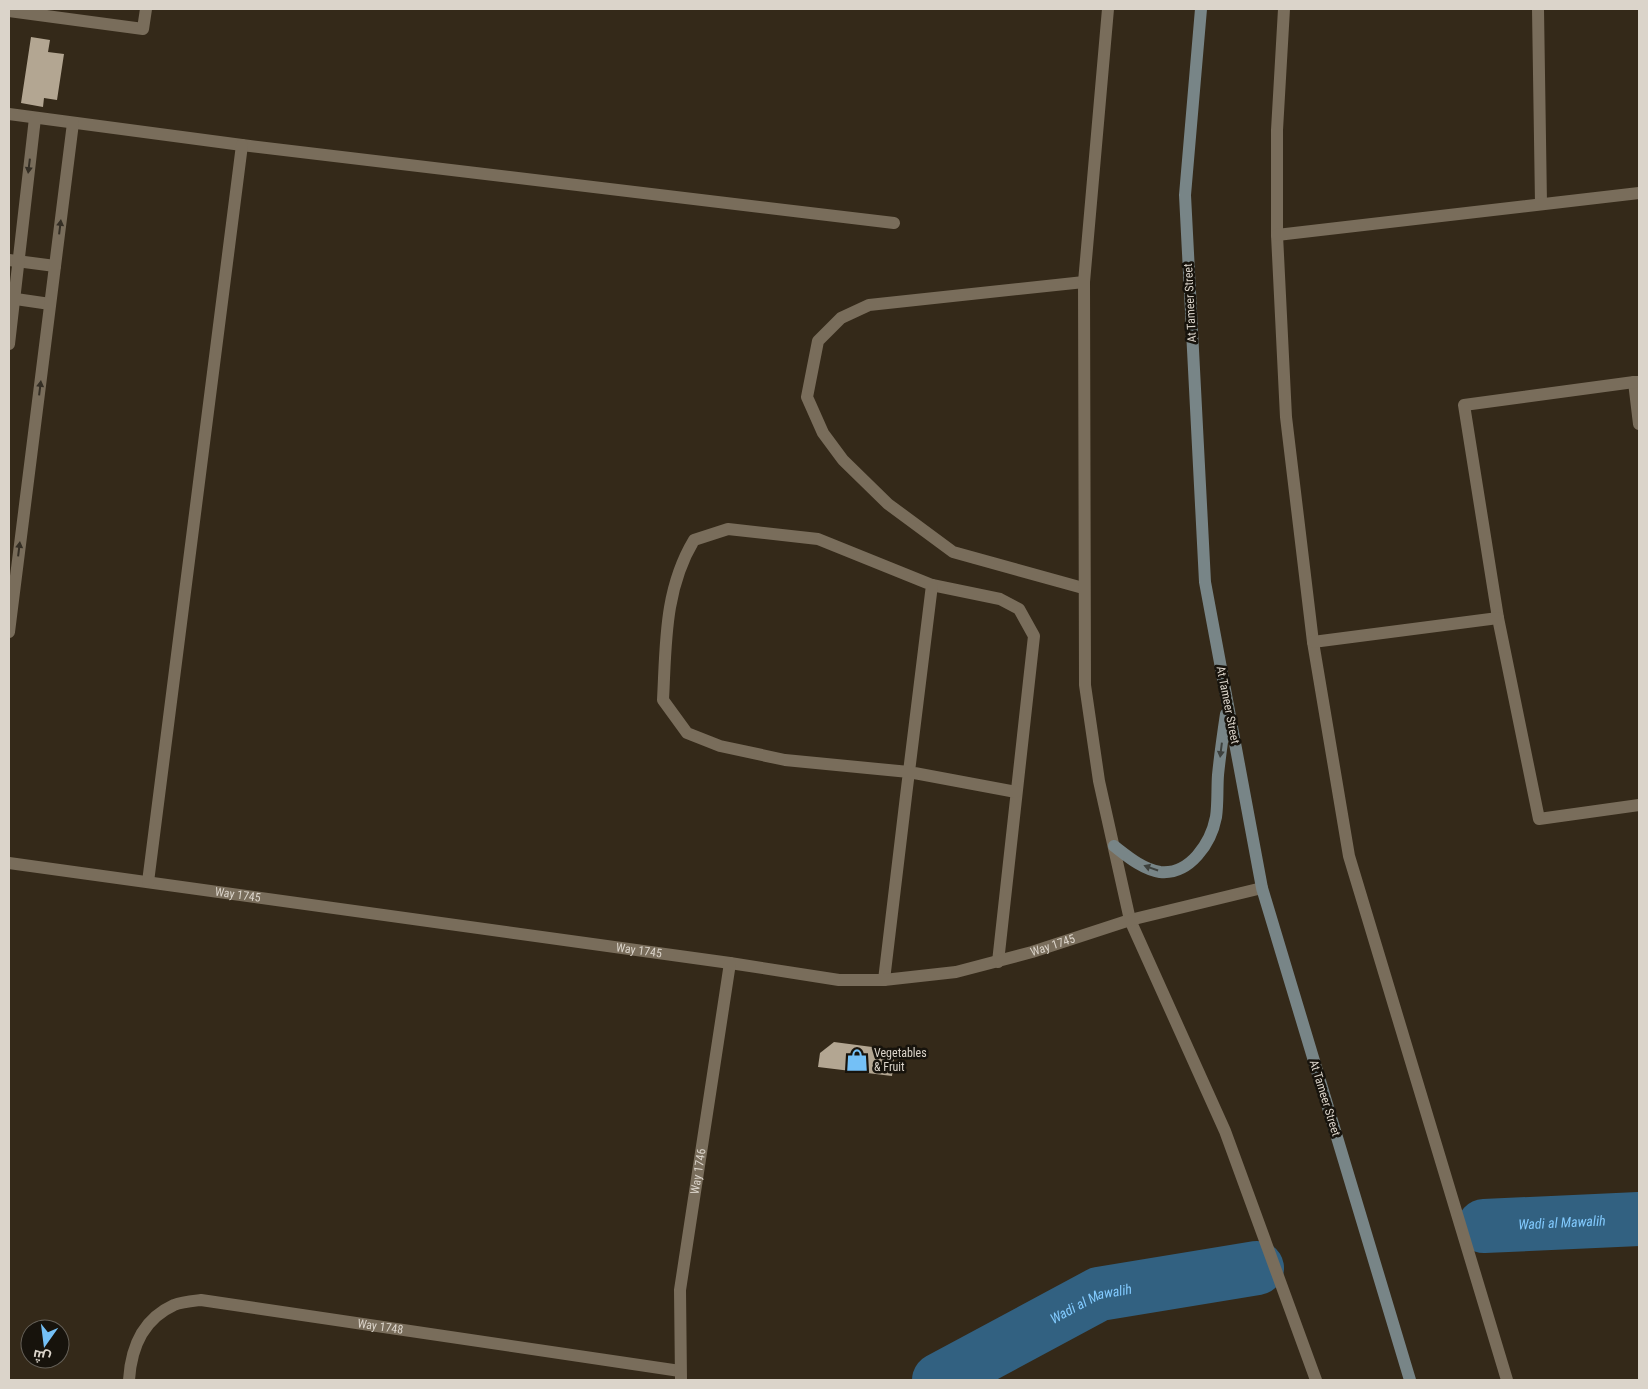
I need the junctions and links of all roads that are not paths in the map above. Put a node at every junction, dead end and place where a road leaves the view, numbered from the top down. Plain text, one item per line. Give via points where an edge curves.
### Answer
1 (146, 9) edge
2 (1108, 9) edge
3 (1201, 9) edge
4 (1284, 9) edge
5 (1538, 9) edge
6 (9, 11) edge
7 (9, 114) edge
8 (34, 118) junction
9 (73, 123) junction
10 (242, 145) junction
11 (1639, 193) edge
12 (1541, 204) junction
13 (894, 223) dead end
14 (1277, 235) junction
15 (13, 261) edge
16 (55, 266) junction
17 (1084, 282) junction
18 (11, 299) edge
19 (50, 304) junction
20 (9, 344) edge
21 (1637, 382) edge
22 (1639, 424) edge
23 (932, 585) junction
24 (1084, 588) junction
25 (1498, 618) junction
26 (9, 632) edge
27 (1312, 642) junction
28 (1227, 702) junction
29 (909, 772) junction
30 (1016, 792) junction
31 (1639, 806) edge
32 (1114, 846) junction
33 (9, 863) edge
34 (148, 882) junction
35 (1262, 888) junction
36 (1130, 920) junction
37 (998, 962) junction
38 (730, 963) junction
39 (884, 980) junction
40 (680, 1376) edge
41 (129, 1380) edge
42 (1316, 1380) edge
43 (1410, 1380) edge
44 (1507, 1380) edge

1 - 6 street via 144,29
2 - 17 street
3 - 28 main road, At Tameer Street via 1185,195 1205,582
4 - 14 street via 1277,130
5 - 12 street
7 - 8 street
8 - 9 street
8 -> 15 street
9 - 10 street
16 -> 9 street
10 - 13 street
10 - 34 street
11 - 12 street
12 - 14 street
14 - 27 street via 1286,417
15 - 16 street
15 - 18 street
16 - 19 street
17 - 24 street
17 - 24 street via 869,305 841,318 818,341 807,397 823,433 843,460 888,504 953,552
18 - 19 street
18 - 20 street
26 -> 19 street
21 - 22 street
21 - 25 street via 1464,406
23 - 29 street
23 - 29 street via 818,539 728,529 694,540 681,562 668,605 662,700 687,733 720,746 786,760
23 - 30 street via 1000,599 1019,609 1034,636
24 - 32 street via 1085,685 1099,781
25 - 27 street
25 - 31 street via 1539,819
27 - 44 street via 1349,856
28 -> 32 main road via 1216,817 1207,843 1197,856 1183,867 1161,872 1136,863
28 - 35 main road, At Tameer Street
29 - 30 street
29 - 39 street
30 - 37 street
32 - 36 street
33 - 34 street, Way 1745
34 - 38 street, Way 1745
35 - 36 street, Way 1745
35 - 43 main road, At Tameer Street
36 - 37 street, Way 1745
36 - 42 street via 1225,1131
37 - 39 street, Way 1745 via 956,972
38 - 39 street, Way 1745 via 839,980
38 - 40 street, Way 1746 via 680,1290
40 - 41 street, Way 1748 via 201,1300 175,1304 141,1332 130,1359

